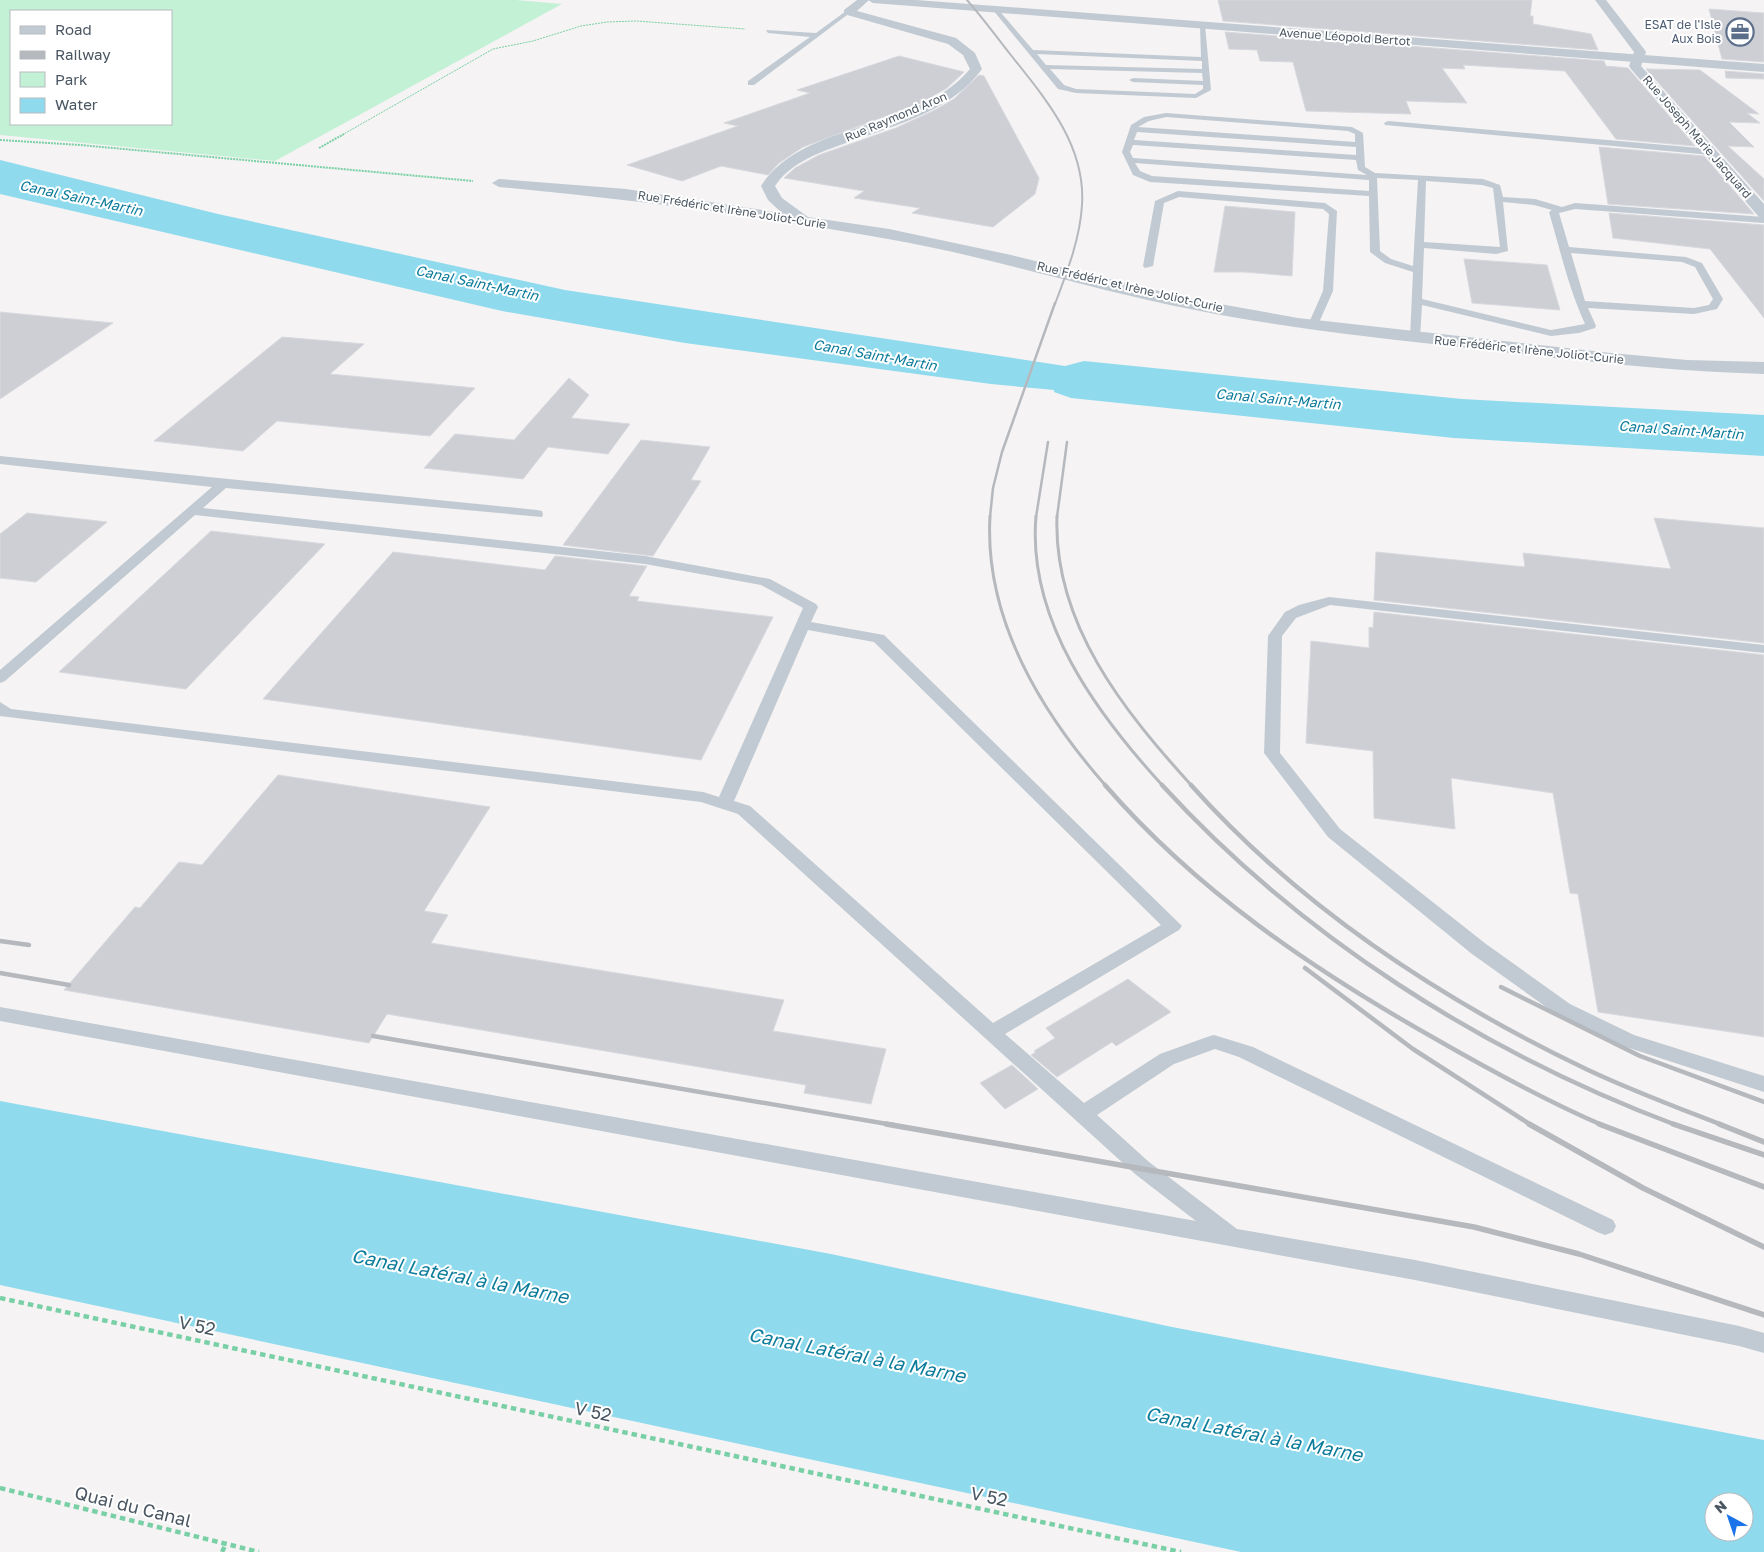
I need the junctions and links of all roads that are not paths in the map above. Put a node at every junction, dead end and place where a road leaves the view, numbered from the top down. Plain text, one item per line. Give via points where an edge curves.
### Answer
1 (864, 0) edge
2 (873, 0) edge
3 (1600, 0) edge
4 (995, 9) junction
5 (848, 12) junction
6 (1202, 26) junction
7 (768, 31) road end
8 (817, 35) junction
9 (1032, 52) junction
10 (1205, 59) junction
11 (1638, 59) junction
12 (1044, 67) junction
13 (1764, 68) edge
14 (1206, 71) junction
15 (1053, 78) junction
16 (1062, 78) dead end
17 (1120, 80) dead end
18 (751, 83) dead end
19 (1207, 83) junction
20 (1388, 123) dead end
21 (1134, 129) junction
22 (1130, 142) junction
23 (1360, 145) junction
24 (1711, 152) junction
25 (1360, 158) junction
26 (1130, 160) junction
27 (1373, 177) junction
28 (1422, 178) junction
29 (498, 183) road end
30 (1374, 194) junction
31 (1499, 199) junction
32 (1560, 209) junction
33 (1764, 214) edge
34 (1764, 220) edge
35 (805, 221) junction
36 (1420, 245) junction
37 (1565, 250) junction
38 (1148, 266) dead end
39 (1419, 271) junction
40 (1418, 301) junction
41 (1581, 304) junction
42 (1313, 325) junction
43 (1416, 338) junction
44 (1764, 368) edge
45 (0, 460) edge
46 (222, 484) junction
47 (191, 511) junction
48 (537, 514) dead end
49 (802, 625) junction
50 (1764, 649) edge
51 (0, 678) edge
52 (0, 707) edge
53 (724, 804) junction
54 (0, 1014) edge
55 (991, 1033) junction
56 (1764, 1084) edge
57 (1082, 1115) junction
58 (1605, 1226) dead end
59 (1233, 1237) junction
60 (1764, 1344) edge

1 - 5 street
2 - 4 street, Avenue Léopold Bertot
3 - 11 street via 1640,52
4 - 6 street, Avenue Léopold Bertot
4 - 9 lane
5 - 8 lane
5 - 35 street, Rue Raymond Aron via 952,41 964,48 975,62 976,69 964,86 938,101 811,152 781,169 768,186 770,193
6 - 10 lane
6 - 11 street, Avenue Léopold Bertot
7 - 8 lane
8 - 18 lane
9 - 10 lane
9 - 12 lane
10 - 14 lane
11 - 13 street, Avenue Léopold Bertot
11 - 24 street, Rue Joseph Marie Jacquard via 1635,66
12 - 14 lane
12 - 15 lane
14 - 19 lane
15 - 16 lane
15 - 19 lane via 1061,87 1076,91 1196,96 1207,90
17 - 19 lane
20 - 24 lane
21 - 22 lane
21 - 23 lane
21 - 23 lane via 1135,125 1147,119 1166,115 1349,129 1359,133
22 - 25 lane
22 - 26 lane via 1126,152
23 - 25 lane
24 - 33 street, Rue Joseph Marie Jacquard
25 - 27 lane via 1360,168
26 - 27 lane
26 - 30 lane via 1136,173 1150,179
27 - 28 lane
27 - 30 lane
28 - 31 lane via 1483,182 1497,187
28 - 36 lane
29 - 35 street, Rue Frédéric et Irène Joliot-Curie via 626,194
30 - 39 lane via 1375,252 1388,261
31 - 32 lane via 1535,202
31 - 36 lane via 1505,249
32 - 34 lane via 1575,206
32 - 37 lane via 1554,212
35 - 42 street, Rue Frédéric et Irène Joliot-Curie via 945,245 1192,304
36 - 39 lane
37 - 41 lane
37 - 41 lane via 1683,259 1699,265 1718,299 1713,307 1694,311
38 - 42 lane via 1160,201 1168,197 1178,194 1325,206 1334,213 1328,291
39 - 40 lane
40 - 41 lane via 1551,333 1591,326
40 - 43 lane
42 - 43 street, Rue Frédéric et Irène Joliot-Curie
43 - 44 street, Rue Frédéric et Irène Joliot-Curie via 1611,360
45 - 46 lane
46 - 47 lane
46 - 48 lane
47 - 49 lane via 654,562 765,582 811,607
47 - 51 lane
49 - 53 lane
49 - 55 lane via 879,638 1173,926
50 - 56 lane via 1329,601 1293,611 1281,623 1275,636 1272,753 1334,833 1479,949 1563,1009 1627,1040
52 - 53 lane via 6,713 703,797
53 - 55 lane via 744,810
54 - 59 lane
55 - 57 lane
57 - 58 lane via 1167,1059 1214,1042 1246,1052
57 - 59 lane via 1142,1168
59 - 60 lane via 1424,1272 1739,1336

